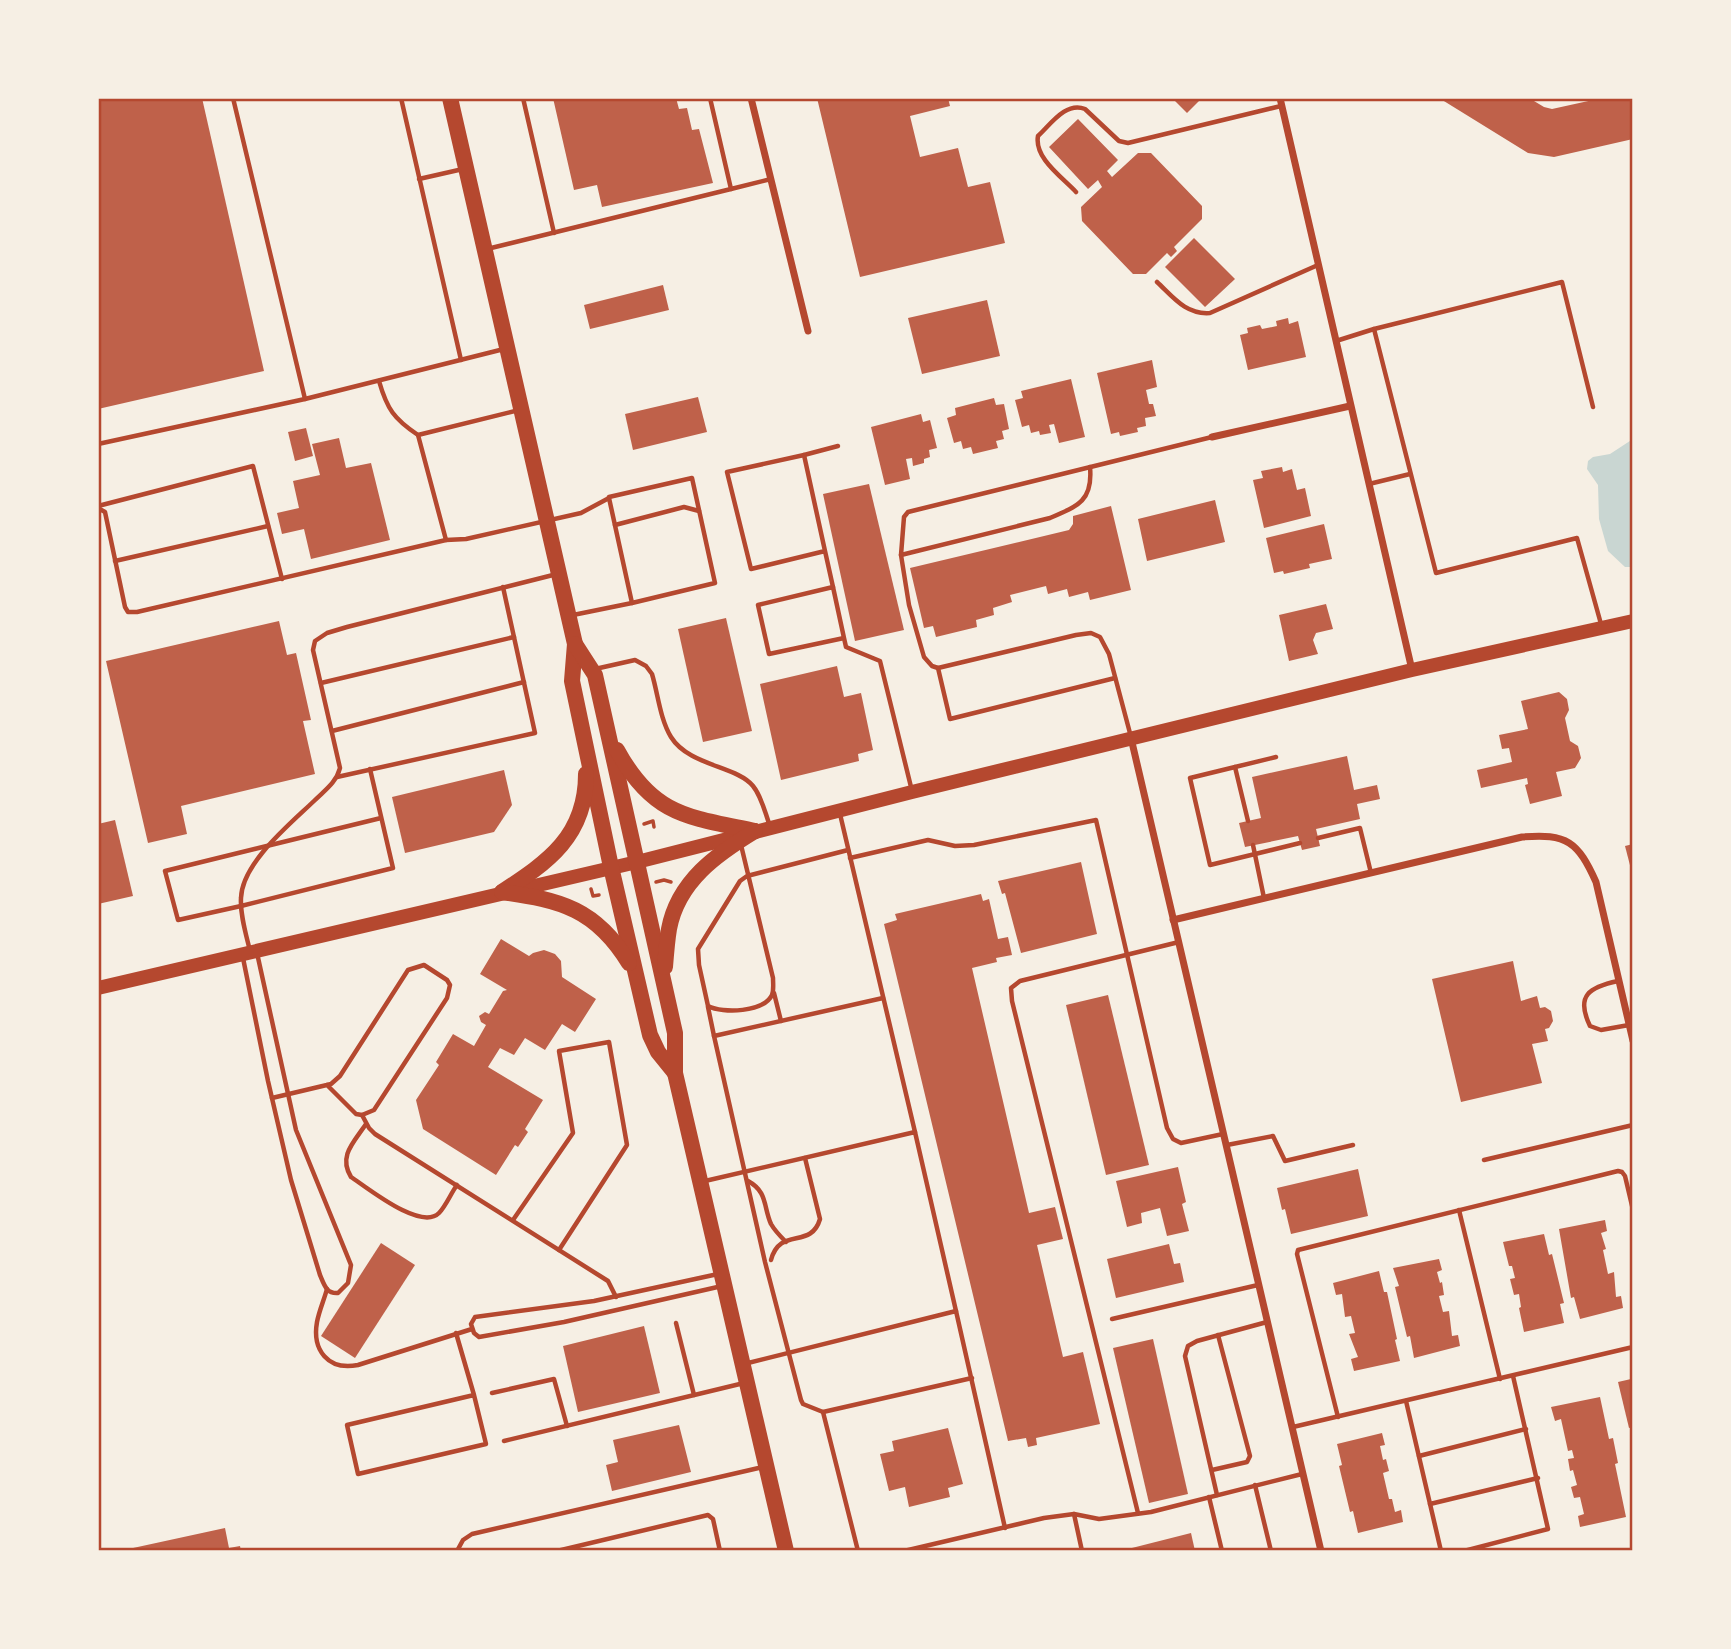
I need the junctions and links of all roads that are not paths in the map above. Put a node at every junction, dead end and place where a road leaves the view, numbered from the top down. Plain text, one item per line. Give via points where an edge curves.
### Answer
1 (233, 98) edge
2 (401, 98) edge
3 (450, 98) edge
4 (523, 98) edge
5 (710, 98) edge
6 (751, 98) edge
7 (1281, 102) edge
8 (466, 169) junction
9 (419, 179) junction
10 (771, 179) junction
11 (731, 189) junction
12 (1076, 191) dead end
13 (554, 233) junction
14 (485, 250) junction
15 (1318, 265) junction
16 (1157, 282) dead end
17 (1374, 329) junction
18 (808, 331) dead end
19 (1335, 341) junction
20 (507, 348) junction
21 (461, 360) junction
22 (379, 381) junction
23 (305, 398) junction
24 (1350, 406) junction
25 (1593, 407) dead end
26 (522, 409) junction
27 (418, 435) junction
28 (1212, 438) joint
29 (98, 444) edge
30 (838, 446) dead end
31 (804, 456) junction
32 (1090, 467) junction
33 (1410, 474) junction
34 (1368, 485) junction
35 (609, 498) junction
36 (98, 507) edge
37 (699, 511) junction
38 (548, 521) junction
39 (615, 525) junction
40 (268, 526) junction
41 (446, 540) junction
42 (825, 551) junction
43 (901, 555) junction
44 (115, 561) junction
45 (559, 573) junction
46 (282, 579) junction
47 (502, 587) junction
48 (832, 587) junction
49 (632, 603) junction
50 (569, 616) junction
51 (1633, 621) edge
52 (1602, 628) junction
53 (514, 637) junction
54 (844, 638) junction
55 (575, 644) junction
56 (938, 668) junction
57 (592, 670) junction
58 (1412, 670) junction
59 (1116, 678) junction
60 (524, 682) junction
61 (321, 683) junction
62 (332, 731) junction
63 (608, 733) junction
64 (1131, 738) junction
65 (587, 754) junction
66 (1276, 757) dead end
67 (1235, 767) junction
68 (370, 769) junction
69 (337, 777) junction
70 (912, 792) junction
71 (839, 810) junction
72 (381, 818) junction
73 (1248, 821) dead end
74 (763, 829) junction
75 (1318, 838) dead end
76 (740, 841) junction
77 (1300, 842) dead end
78 (270, 845) junction
79 (1253, 845) dead end
80 (848, 850) junction
81 (1255, 854) junction
82 (850, 858) junction
83 (637, 862) junction
84 (611, 867) junction
85 (1371, 873) junction
86 (747, 876) junction
87 (502, 892) junction
88 (1264, 899) junction
89 (241, 906) junction
90 (1173, 920) junction
91 (1179, 942) junction
92 (250, 952) junction
93 (1127, 954) junction
94 (636, 974) junction
95 (663, 980) junction
96 (1619, 980) junction
97 (98, 988) edge
98 (774, 992) junction
99 (883, 998) junction
100 (708, 1006) junction
101 (781, 1021) junction
102 (1629, 1025) junction
103 (714, 1036) junction
104 (1633, 1041) edge
105 (675, 1073) junction
106 (327, 1085) junction
107 (287, 1094) junction
108 (272, 1098) junction
109 (362, 1115) junction
110 (366, 1124) junction
111 (1633, 1125) edge
112 (915, 1132) junction
113 (1223, 1134) junction
114 (1226, 1145) junction
115 (1353, 1145) dead end
116 (805, 1157) junction
117 (1484, 1160) dead end
118 (745, 1171) junction
119 (747, 1181) junction
120 (700, 1182) junction
121 (457, 1185) junction
122 (1460, 1210) junction
123 (1633, 1210) edge
124 (513, 1220) junction
125 (786, 1242) junction
126 (559, 1250) junction
127 (771, 1261) dead end
128 (723, 1279) junction
129 (1258, 1285) junction
130 (327, 1289) junction
131 (616, 1297) junction
132 (956, 1311) junction
133 (1112, 1319) dead end
134 (1267, 1322) junction
135 (676, 1323) dead end
136 (472, 1329) junction
137 (456, 1334) junction
138 (1219, 1335) junction
139 (1633, 1348) edge
140 (789, 1353) junction
141 (744, 1364) junction
142 (1513, 1376) junction
143 (972, 1378) junction
144 (1500, 1379) junction
145 (748, 1382) junction
146 (492, 1393) dead end
147 (474, 1395) junction
148 (694, 1395) junction
149 (1406, 1401) junction
150 (823, 1412) junction
151 (1338, 1416) junction
152 (566, 1426) junction
153 (1292, 1427) junction
154 (1526, 1429) junction
155 (504, 1441) dead end
156 (1419, 1456) junction
157 (767, 1466) junction
158 (1212, 1470) junction
159 (1302, 1474) junction
160 (1538, 1478) junction
161 (1255, 1485) junction
162 (1217, 1495) junction
163 (1209, 1497) junction
164 (1430, 1504) junction
165 (1138, 1513) junction
166 (1074, 1514) junction
167 (1005, 1528) junction
168 (457, 1551) edge
169 (557, 1551) edge
170 (720, 1551) edge
171 (786, 1551) edge
172 (858, 1551) edge
173 (904, 1551) edge
174 (1082, 1551) edge
175 (1222, 1551) edge
176 (1271, 1551) edge
177 (1321, 1551) edge
178 (1441, 1551) edge
179 (1464, 1551) edge

1 - 23 lane
2 - 9 lane
3 - 8 main road
4 - 13 lane
5 - 11 lane
6 - 10 street
7 - 12 lane via 1128,143 1119,141 1085,109 1072,107 1037,140 1039,152
7 - 15 street
8 - 9 lane
8 - 14 main road
9 - 21 lane
10 - 11 lane
10 - 18 street
11 - 13 lane
13 - 14 lane
14 - 20 main road
15 - 16 lane via 1202,314 1186,309
15 - 19 street
17 - 19 lane
17 - 25 lane via 1562,282
17 - 33 lane
19 - 24 street
20 - 21 lane
20 - 26 main road
21 - 22 lane
22 - 23 lane
22 - 27 lane via 386,405 399,422
23 - 29 lane
24 - 28 street
24 - 34 street
26 - 27 lane
26 - 38 main road
27 - 41 lane
28 - 32 lane
30 - 31 lane
31 - 42 lane
31 - 42 lane via 727,472 751,569
32 - 43 lane via 1089,494 1072,509
32 - 43 lane via 908,512
33 - 34 lane
33 - 52 lane via 1436,573 1577,538
34 - 58 street
35 - 37 lane via 692,478
35 - 38 lane via 581,513
35 - 39 lane
36 - 40 lane via 253,466
36 - 44 lane via 105,512
37 - 39 lane via 684,508
37 - 49 lane via 716,583
38 - 41 lane
38 - 45 main road
39 - 49 lane
40 - 44 lane
40 - 46 lane
41 - 46 lane
42 - 48 lane
43 - 56 lane via 919,645 928,662
44 - 46 lane via 128,612
45 - 47 lane
45 - 50 main road
47 - 53 lane
47 - 61 lane via 320,636 313,645
48 - 54 lane
48 - 54 lane via 758,605 769,654
49 - 50 lane
50 - 55 main road
51 - 52 main road
52 - 58 main road
53 - 60 lane
53 - 61 lane
54 - 70 lane via 846,647 880,661
55 - 57 main road
55 - 65 main road via 572,681
56 - 59 lane via 1091,633 1100,637
56 - 59 lane via 950,719
57 - 63 main road
57 - 74 lane via 635,660 646,666 671,737 702,761 752,785
58 - 64 main road
59 - 64 lane
60 - 62 lane
60 - 68 lane via 535,733
61 - 62 lane
62 - 69 lane via 340,768
63 - 74 main road via 640,785 676,813
63 - 83 main road
64 - 70 main road
64 - 90 street
65 - 84 main road
65 - 87 main road via 586,789 568,839 539,867
66 - 67 lane
67 - 73 lane
67 - 81 lane via 1190,778 1210,864
68 - 69 lane
68 - 72 lane
69 - 78 lane
70 - 71 main road
71 - 74 main road
71 - 80 lane
72 - 78 lane
72 - 89 lane via 393,868
74 - 76 main road
74 - 83 main road
75 - 85 lane via 1360,828
76 - 86 lane
76 - 95 main road via 709,861 677,906 669,927
77 - 81 lane
78 - 89 lane via 245,880
78 - 89 lane via 165,871 178,920
79 - 81 lane
80 - 82 lane
80 - 86 lane
81 - 88 lane
82 - 93 lane via 928,840 974,845 1096,820
82 - 99 lane
83 - 84 main road
83 - 95 main road
84 - 87 main road
84 - 94 main road
85 - 88 street
85 - 96 street via 1522,837 1563,838 1576,846 1596,882
86 - 98 lane
86 - 100 lane via 700,943 699,965
87 - 92 main road
87 - 94 main road via 560,902 586,916 620,947
88 - 90 street
89 - 92 lane
90 - 91 street
91 - 93 lane
91 - 113 street
92 - 97 main road
92 - 107 lane
92 - 108 lane
93 - 113 lane via 1167,1128 1181,1143
93 - 165 lane via 1020,981 1011,988
94 - 105 main road via 650,1035
95 - 105 main road via 675,1033
96 - 102 street
96 - 102 lane via 1587,993 1584,1014 1590,1026 1601,1030
98 - 100 lane via 755,1007 727,1012
98 - 101 lane
99 - 101 lane
99 - 112 lane
100 - 103 lane
101 - 103 lane
102 - 104 street
103 - 118 lane
105 - 120 main road
106 - 107 lane
106 - 109 lane via 351,1111
106 - 109 lane via 340,1076 408,970 424,965 447,980 447,998 374,1110
107 - 108 lane
107 - 130 lane via 302,1147 351,1265 341,1292
108 - 130 lane via 290,1180
109 - 110 lane
110 - 121 lane
110 - 121 lane via 346,1155 345,1168 351,1177 417,1218 439,1213
111 - 117 lane
112 - 116 lane
112 - 132 lane
113 - 114 street
114 - 115 lane via 1273,1136 1285,1161
114 - 129 street
116 - 118 lane
116 - 125 lane via 820,1219 811,1233
118 - 119 lane
118 - 120 lane
119 - 125 lane via 758,1186 771,1222
119 - 140 lane
120 - 128 main road
121 - 124 lane
122 - 123 lane via 1618,1171 1625,1176
122 - 144 lane
122 - 151 lane via 1298,1250
124 - 126 lane
124 - 126 lane via 573,1133 559,1051 609,1042 627,1145
125 - 127 lane via 774,1248
126 - 131 lane via 608,1282
128 - 131 lane
128 - 136 lane via 564,1322 479,1337
128 - 141 main road
129 - 133 lane
129 - 134 street
130 - 137 lane via 317,1333 325,1358 334,1365 358,1365
131 - 136 lane via 475,1317
132 - 140 lane
132 - 143 lane
134 - 138 lane
134 - 153 street
135 - 148 lane
136 - 137 lane
137 - 147 lane
138 - 158 lane via 1188,1346 1185,1356
138 - 158 lane via 1249,1460
139 - 142 lane
140 - 141 lane
140 - 150 lane via 800,1400
141 - 145 main road
142 - 144 lane
142 - 154 lane
143 - 150 lane
143 - 167 lane
144 - 149 lane
145 - 148 lane
145 - 157 main road
146 - 152 lane via 554,1379
147 - 147 lane via 347,1425 358,1474 486,1444
148 - 152 lane
149 - 151 lane
149 - 156 lane
150 - 172 lane
151 - 153 lane
152 - 155 lane
153 - 159 street
154 - 156 lane
154 - 160 lane
156 - 164 lane
157 - 168 lane via 472,1535
157 - 171 main road
158 - 162 lane
159 - 161 lane
159 - 177 street
160 - 164 lane
160 - 179 lane via 1548,1529
161 - 162 lane
161 - 176 lane
162 - 163 lane
163 - 165 lane
163 - 175 lane
164 - 178 lane
165 - 166 lane via 1099,1519
166 - 167 lane
166 - 174 lane
167 - 173 lane
169 - 170 lane via 708,1516 713,1519

